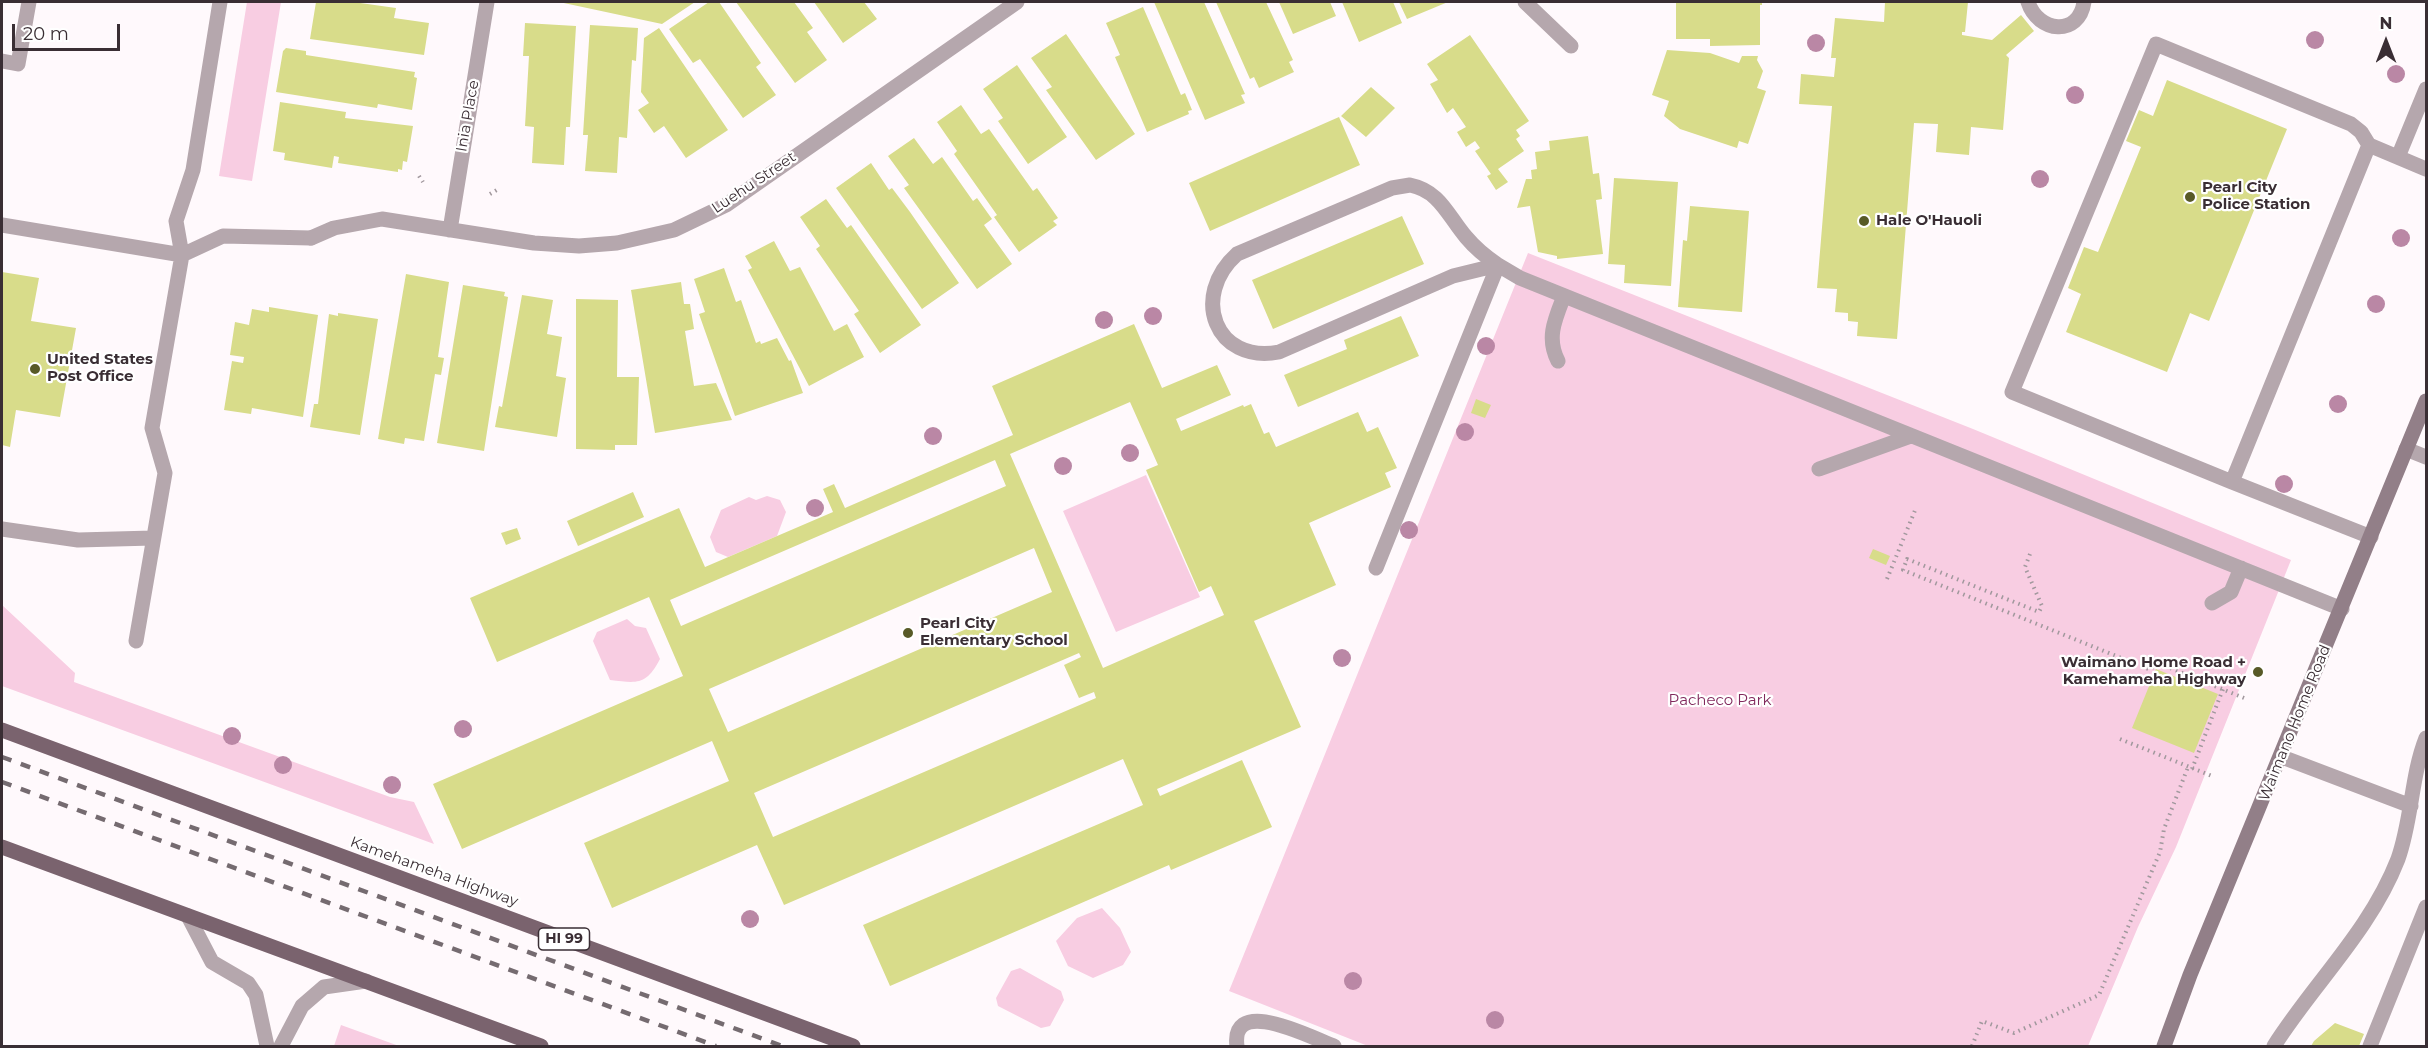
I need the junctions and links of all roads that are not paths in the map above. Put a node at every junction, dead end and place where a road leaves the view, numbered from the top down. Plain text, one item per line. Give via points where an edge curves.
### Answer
1 (29, 2) edge
2 (220, 2) edge
3 (488, 2) edge
4 (1017, 2) edge
5 (1524, 2) edge
6 (2028, 2) edge
7 (2084, 2) edge
8 (1572, 46) dead end
9 (2, 61) edge
10 (2427, 88) edge
11 (2369, 145) junction
12 (2398, 157) junction
13 (2427, 169) edge
14 (2, 225) edge
15 (450, 230) junction
16 (182, 255) junction
17 (1498, 266) junction
18 (1564, 296) junction
19 (1558, 361) dead end
20 (2427, 401) edge
21 (1911, 436) junction
22 (2406, 449) junction
23 (2427, 457) edge
24 (1819, 469) dead end
25 (2232, 482) junction
26 (2, 529) edge
27 (2371, 537) junction
28 (153, 538) junction
29 (1376, 568) dead end
30 (2241, 568) junction
31 (2212, 603) dead end
32 (2342, 609) junction
33 (136, 641) dead end
34 (2, 730) edge
35 (2427, 738) edge
36 (2282, 757) junction
37 (2412, 806) junction
38 (2, 847) edge
39 (2427, 908) edge
40 (188, 916) junction
41 (366, 981) junction
42 (267, 1047) edge
43 (281, 1047) edge
44 (541, 1047) edge
45 (853, 1047) edge
46 (1237, 1047) edge
47 (1334, 1047) edge
48 (2164, 1047) edge
49 (2274, 1047) edge
50 (2370, 1047) edge

1 - 9 street via 18,64
2 - 16 street via 193,171 176,221
3 - 15 street, Inia Place
4 - 15 street, Luehu Street via 726,205 674,230 617,243 579,246
5 - 8 street
6 - 7 street via 2033,14 2053,27 2066,26 2076,19
10 - 12 street
11 - 12 street
11 - 25 street
11 - 25 street via 2351,124 2156,44 2012,392
12 - 13 street
14 - 16 street
15 - 16 street, Luehu Street via 382,219 345,225 311,238 223,236
16 - 28 street via 152,428 165,473
17 - 17 street via 1478,250 1435,196 1410,185 1392,188 1237,254 1219,274 1212,306 1224,335 1237,346 1253,353 1270,353 1453,276
17 - 18 street
17 - 29 street
18 - 19 street via 1552,328 1551,349
18 - 21 street
20 - 22 main road, Waimano Home Road
21 - 24 street
21 - 30 street
22 - 23 street
22 - 27 main road, Waimano Home Road
25 - 27 street
26 - 28 street via 78,540
27 - 32 main road, Waimano Home Road
28 - 33 street
30 - 31 street via 2231,592
30 - 32 street
32 - 36 main road, Waimano Home Road
34 - 45 main road, Kamehameha Highway / HI 99
35 - 37 street
36 - 37 street
36 - 48 main road, Waimano Home Road via 2190,975
37 - 49 street via 2398,858 2365,922
38 - 40 main road
39 - 50 street
40 - 41 main road
40 - 42 street via 212,962 248,983 256,994
41 - 43 street via 324,987 302,1006
41 - 44 main road
46 - 47 street via 1239,1033 1254,1020 1278,1024

